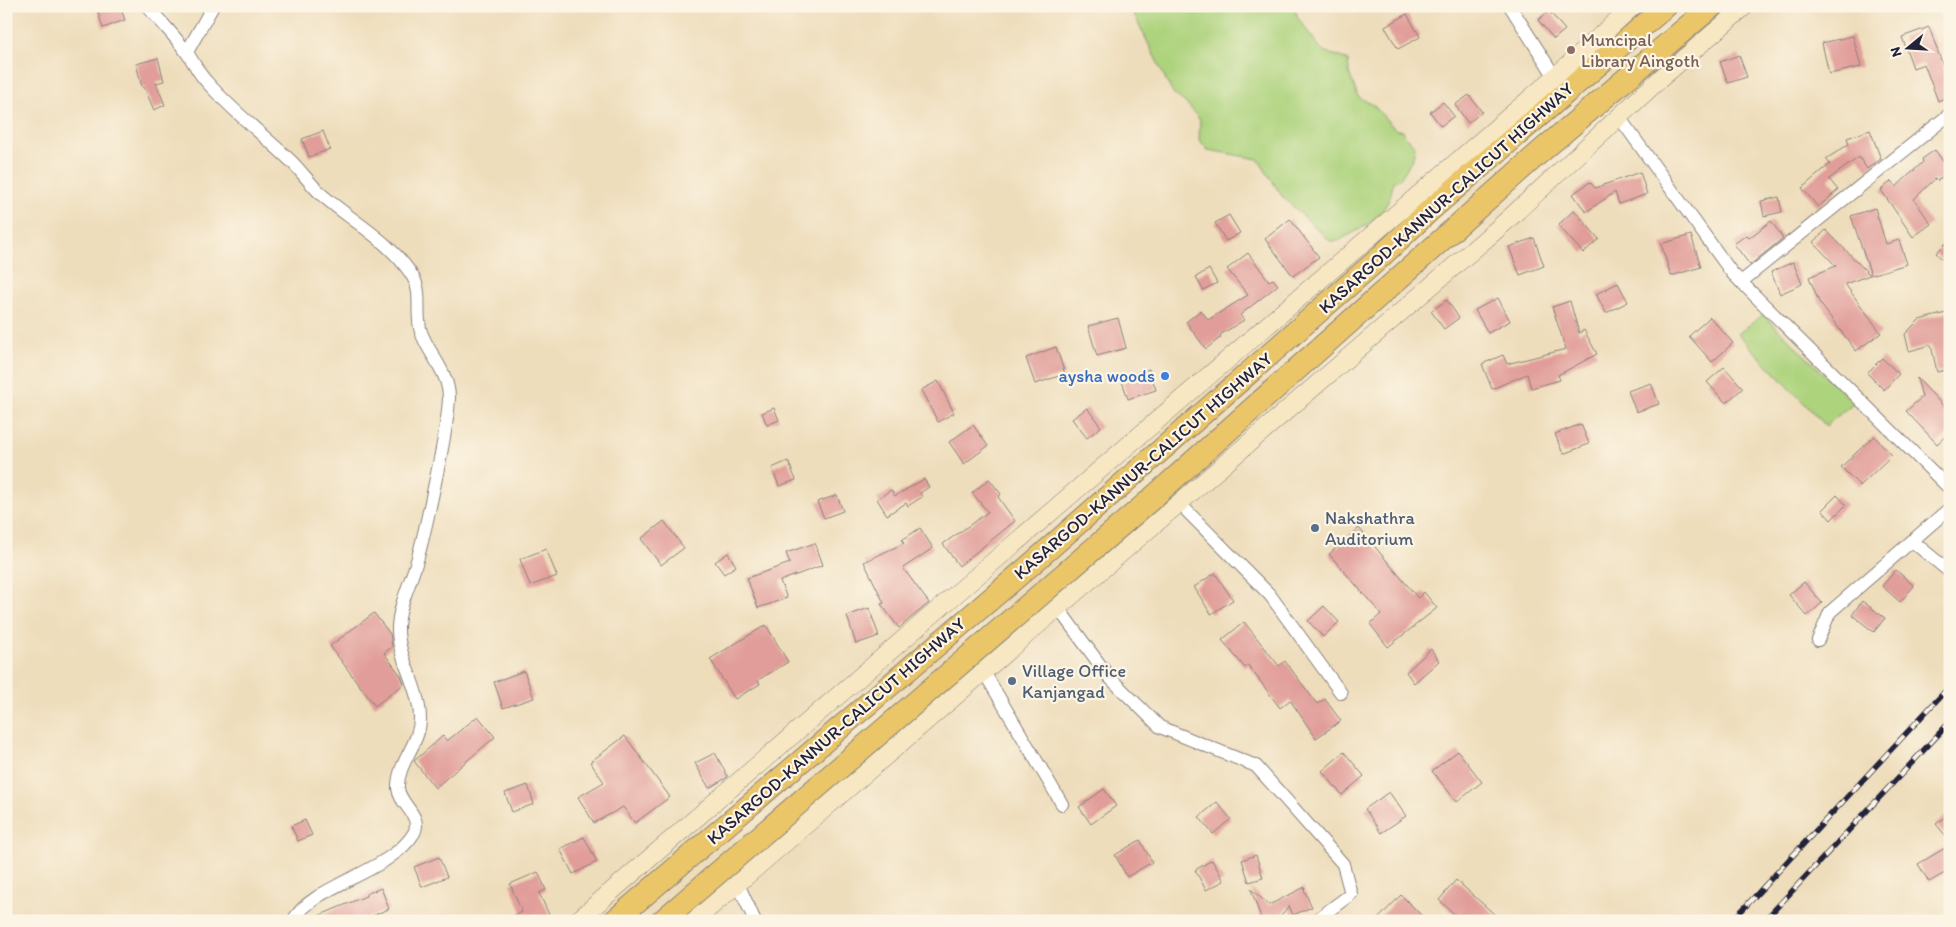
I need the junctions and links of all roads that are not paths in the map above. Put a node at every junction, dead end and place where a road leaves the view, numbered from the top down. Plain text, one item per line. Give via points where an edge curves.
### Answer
1 (147, 6) edge
2 (213, 6) edge
3 (1510, 6) edge
4 (1633, 6) edge
5 (1666, 6) edge
6 (1712, 6) edge
7 (1745, 6) edge
8 (186, 52) junction
9 (1555, 77) junction
10 (1950, 114) edge
11 (1619, 117) junction
12 (1741, 282) junction
13 (1950, 489) edge
14 (1180, 503) junction
15 (1950, 508) edge
16 (1912, 541) junction
17 (1950, 572) edge
18 (1058, 608) junction
19 (1818, 640) dead end
20 (984, 672) junction
21 (1341, 693) dead end
22 (1062, 804) dead end
23 (738, 884) junction
24 (293, 921) edge
25 (578, 921) edge
26 (614, 921) edge
27 (662, 921) edge
28 (694, 921) edge
29 (755, 921) edge
30 (1316, 921) edge

1 - 8 street
2 - 8 street
3 - 9 street
4 - 9 street
5 - 26 highway, KASARGOD-KANNUR-CALICUT HIGHWAY via 1436,204 1376,261 1027,568
6 - 27 highway, KASARGOD-KANNUR-CALICUT HIGHWAY via 1539,152 1149,501
7 - 11 street
8 - 24 street via 204,79 252,128 292,162 321,194 398,256 415,280 421,330 445,373 449,394 429,520 399,613 398,631 420,720 398,788 400,798 416,821 416,828 397,851 318,897 301,909
9 - 25 street
10 - 12 street
11 - 12 street
11 - 14 street via 1503,224
12 - 13 street
14 - 18 street
14 - 21 street via 1270,595
15 - 16 street
16 - 17 street
16 - 19 street via 1830,612
18 - 20 street
18 - 30 street via 1109,677 1160,727 1256,766 1343,864 1350,894
20 - 22 street
20 - 23 street
23 - 28 street
23 - 29 street

